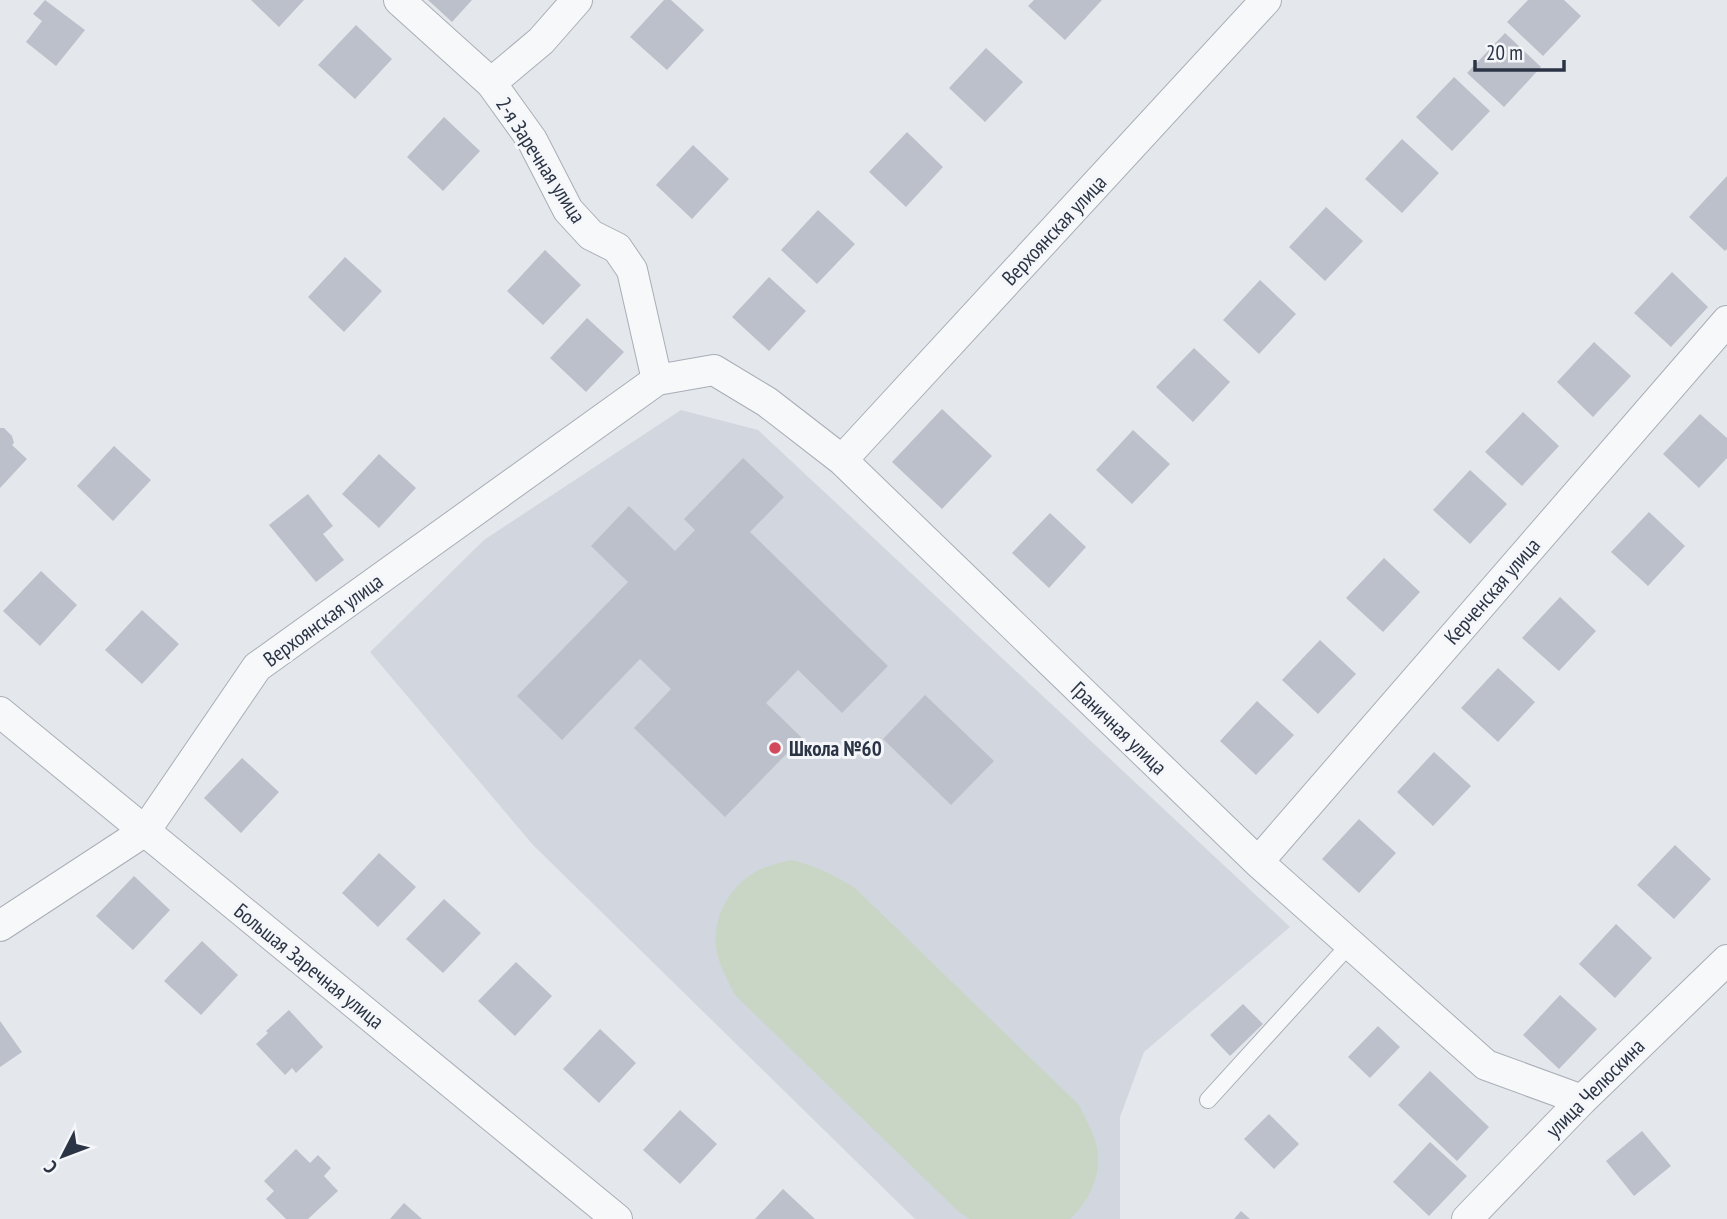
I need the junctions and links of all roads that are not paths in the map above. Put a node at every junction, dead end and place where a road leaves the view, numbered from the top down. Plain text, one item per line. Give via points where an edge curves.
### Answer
1 (399, 0) edge
2 (577, 0) edge
3 (1265, 0) edge
4 (491, 83) junction
5 (1727, 321) edge
6 (657, 380) junction
7 (842, 460) junction
8 (0, 712) edge
9 (145, 831) junction
10 (1258, 862) junction
11 (0, 926) edge
12 (1350, 944) junction
13 (1727, 960) edge
14 (1208, 1100) dead end
15 (1581, 1100) junction
16 (617, 1219) edge
17 (1467, 1219) edge

1 - 4 street, 2-я Заречная улица
2 - 4 street via 541,41
3 - 7 street, Верхоянская улица
4 - 6 street, 2-я Заречная улица via 533,140 568,210 591,235 617,248 632,270
5 - 10 street, Керченская улица
6 - 7 street, Граничная улица via 714,370 766,402
6 - 9 street, Верхоянская улица via 257,667
7 - 10 street, Граничная улица
8 - 9 street, Большая Заречная улица
9 - 11 street, Верхоянская улица
9 - 16 street, Большая Заречная улица
10 - 12 street, Граничная улица
12 - 14 lane
12 - 15 street, Граничная улица via 1486,1065
13 - 15 street, улица Челюскина
15 - 17 street, улица Челюскина

